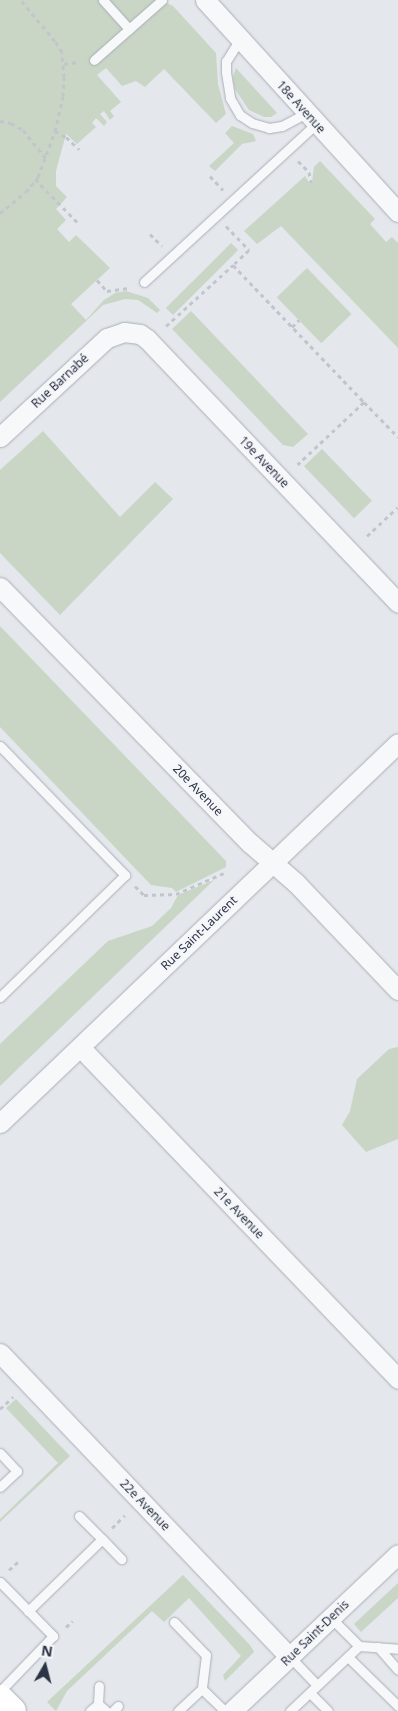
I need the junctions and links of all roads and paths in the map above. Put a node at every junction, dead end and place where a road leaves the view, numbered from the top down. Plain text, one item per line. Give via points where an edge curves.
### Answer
1 (21, 0) edge
2 (103, 0) edge
3 (162, 0) edge
4 (205, 0) edge
5 (129, 29) junction
6 (240, 39) junction
7 (94, 60) dead end
8 (311, 119) junction
9 (0, 121) edge
10 (55, 132) junction
11 (79, 149) dead end
12 (46, 158) junction
13 (309, 172) dead end
14 (35, 180) junction
15 (311, 183) dead end
16 (398, 212) edge
17 (0, 213) edge
18 (79, 224) dead end
19 (238, 238) dead end
20 (233, 265) junction
21 (97, 280) dead end
22 (144, 282) dead end
23 (131, 288) dead end
24 (299, 320) dead end
25 (166, 326) dead end
26 (292, 327) junction
27 (124, 332) joint
28 (364, 402) junction
29 (0, 437) edge
30 (398, 437) edge
31 (298, 464) dead end
32 (398, 507) edge
33 (368, 536) dead end
34 (0, 587) edge
35 (398, 603) edge
36 (398, 743) edge
37 (0, 746) edge
38 (272, 862) junction
39 (224, 873) dead end
40 (125, 875) junction
41 (398, 990) edge
42 (0, 997) edge
43 (80, 1047) junction
44 (0, 1123) edge
45 (0, 1353) edge
46 (398, 1379) edge
47 (14, 1397) dead end
48 (0, 1409) edge
49 (0, 1453) edge
50 (0, 1487) edge
51 (126, 1515) dead end
52 (80, 1516) dead end
53 (119, 1521) dead end
54 (102, 1539) junction
55 (398, 1554) edge
56 (121, 1559) dead end
57 (18, 1562) dead end
58 (11, 1568) dead end
59 (0, 1582) edge
60 (28, 1611) junction
61 (331, 1618) junction
62 (73, 1621) dead end
63 (174, 1622) dead end
64 (67, 1626) dead end
65 (359, 1646) junction
66 (378, 1647) junction
67 (398, 1649) edge
68 (290, 1657) junction
69 (348, 1657) junction
70 (398, 1670) edge
71 (317, 1685) junction
72 (99, 1686) dead end
73 (202, 1688) junction
74 (0, 1691) edge
75 (310, 1693) junction
76 (0, 1698) edge
77 (98, 1704) junction
78 (398, 1706) edge
79 (13, 1711) edge
80 (90, 1711) edge
81 (106, 1711) edge
82 (178, 1711) edge
83 (225, 1711) edge
84 (232, 1711) edge
85 (290, 1711) edge
86 (328, 1711) edge

1 - 10 path via 56,40 62,52 64,77
2 - 5 lane
3 - 5 lane
4 - 6 street, 18e Avenue
5 - 7 lane
6 - 8 street, 18e Avenue
6 - 8 lane via 226,61 226,72 230,98 240,115 269,128
8 - 16 street, 18e Avenue
8 - 22 lane
9 - 12 path via 23,130
10 - 11 path
10 - 12 path
12 - 14 path
13 - 15 path
14 - 17 path via 26,192
14 - 18 path
19 - 20 path via 249,250
20 - 25 path
20 - 26 path
21 - 23 path via 107,290
24 - 26 path
26 - 28 path
27 - 29 street, Rue Barnabé via 107,338
27 - 35 street, 19e Avenue via 148,339
28 - 30 path
28 - 31 path
32 - 33 path
34 - 38 street, 20e Avenue
36 - 38 street, Rue Saint-Laurent
37 - 40 lane
38 - 41 street, 20e Avenue
38 - 43 street, Rue Saint-Laurent
39 - 40 path via 176,894 144,894
40 - 42 lane
43 - 44 street, Rue Saint-Laurent
43 - 46 street, 21e Avenue
45 - 68 street, 22e Avenue
47 - 48 path
49 - 50 lane via 17,1471
51 - 53 path
52 - 54 lane
54 - 56 lane
54 - 60 lane
55 - 61 street, Rue Saint-Denis
57 - 58 path
59 - 60 lane
60 - 74 lane via 53,1636
61 - 65 lane
61 - 68 street, Rue Saint-Denis
62 - 64 path
63 - 73 lane via 206,1655
65 - 66 lane
65 - 69 lane
66 - 67 lane
66 - 70 lane
68 - 71 lane
68 - 84 street, Rue Saint-Denis
69 - 71 lane
69 - 78 lane
71 - 75 lane
72 - 77 lane
73 - 82 lane
73 - 83 lane
75 - 85 lane
75 - 86 lane
76 - 79 main road
77 - 80 lane
77 - 81 lane

